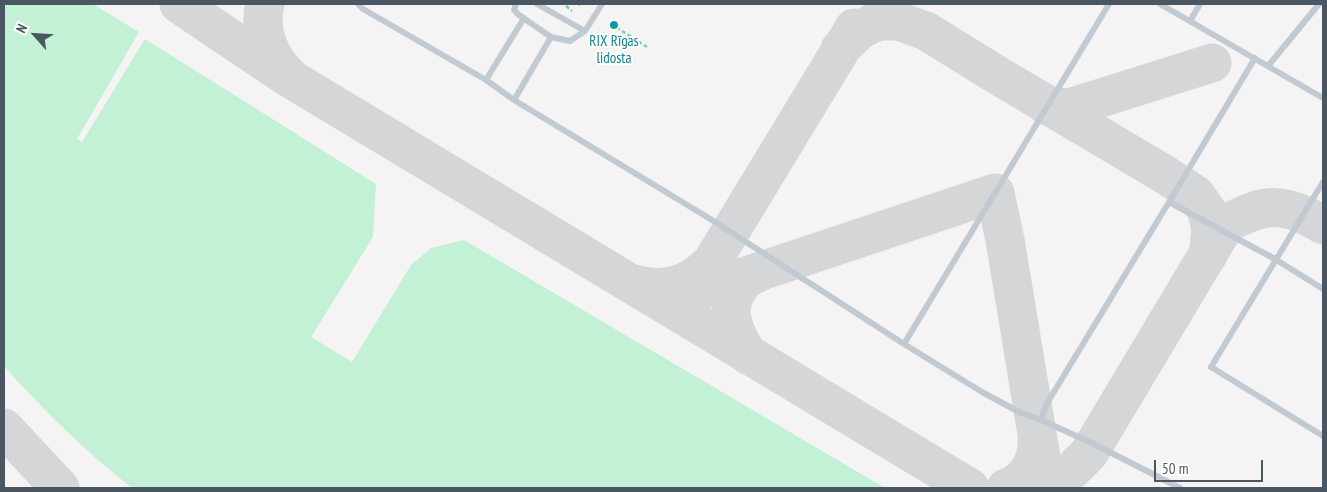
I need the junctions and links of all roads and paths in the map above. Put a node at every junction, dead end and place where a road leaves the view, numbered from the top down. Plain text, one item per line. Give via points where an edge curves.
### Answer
1 (358, 4) edge
2 (516, 4) edge
3 (537, 4) edge
4 (602, 4) edge
5 (1109, 4) edge
6 (1160, 4) edge
7 (1200, 4) edge
8 (1319, 4) edge
9 (524, 18) junction
10 (1190, 21) junction
11 (611, 24) dead end
12 (585, 31) junction
13 (552, 37) junction
14 (647, 47) dead end
15 (1255, 58) junction
16 (1268, 66) junction
17 (486, 80) junction
18 (1323, 98) edge
19 (514, 100) junction
20 (1323, 182) edge
21 (1168, 202) junction
22 (1275, 259) junction
23 (1323, 289) edge
24 (904, 344) junction
25 (1041, 420) junction
26 (1323, 436) edge
27 (1180, 488) edge

1 - 17 lane
2 - 9 lane via 514,10
3 - 12 lane
4 - 12 lane
5 - 24 lane
6 - 10 lane
7 - 10 lane
8 - 16 lane
9 - 13 lane
9 - 17 lane
10 - 15 lane
11 - 14 path
12 - 13 lane via 570,41
13 - 19 lane
15 - 16 lane
15 - 21 lane
16 - 18 lane
17 - 19 lane
19 - 24 lane via 704,215
20 - 22 lane
21 - 22 lane
21 - 25 lane via 1046,406
22 - 23 lane
22 - 26 lane via 1211,367
24 - 25 lane via 1014,409
25 - 27 lane

